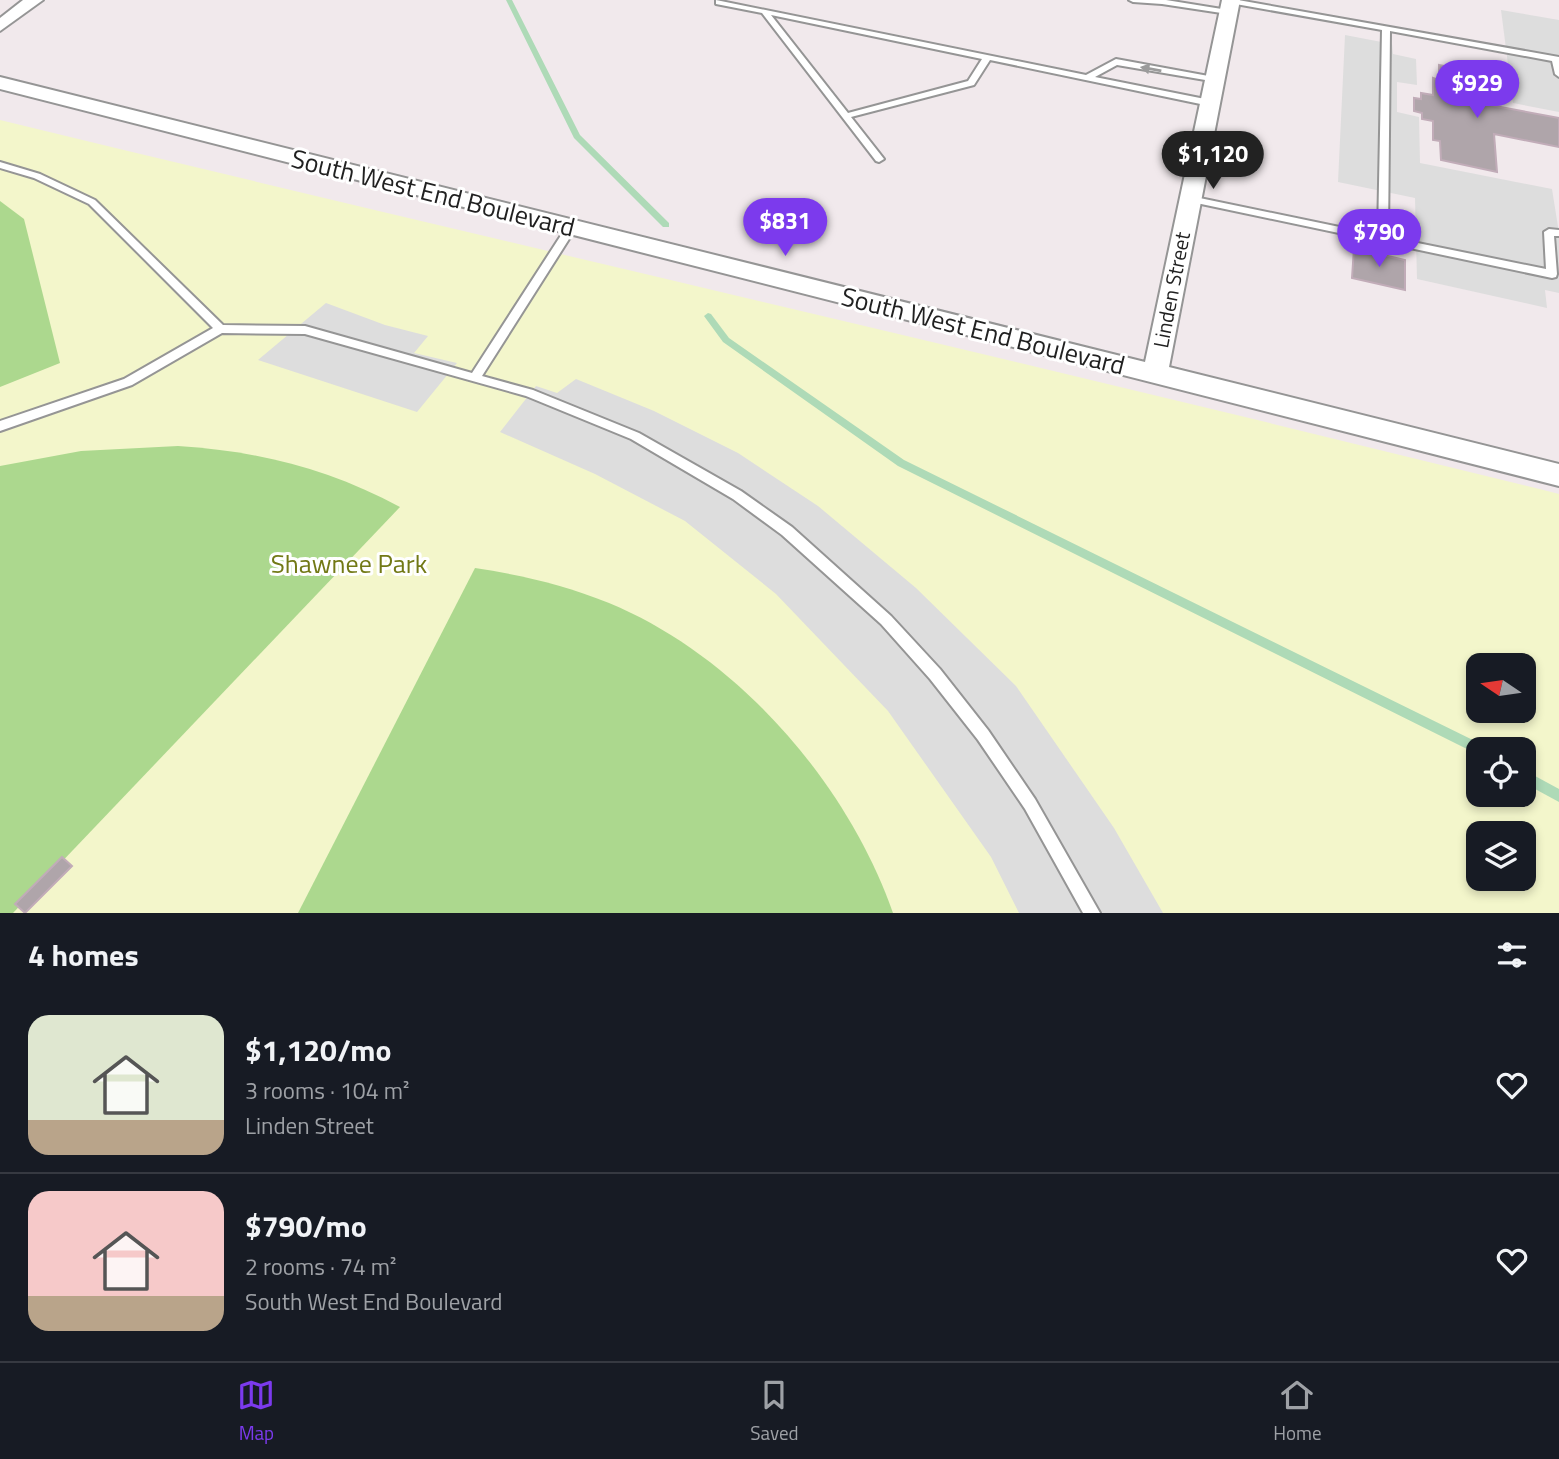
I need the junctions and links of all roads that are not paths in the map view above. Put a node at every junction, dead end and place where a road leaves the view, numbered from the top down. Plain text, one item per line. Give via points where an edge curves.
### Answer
1 (34, 0) edge
2 (1133, 0) edge
3 (1162, 1) edge
4 (719, 2) dead end
5 (1230, 4) edge
6 (766, 14) junction
7 (0, 26) edge
8 (1386, 28) junction
9 (988, 58) junction
10 (1559, 74) edge
11 (1090, 76) junction
12 (1214, 80) junction
13 (0, 83) edge
14 (1210, 103) junction
15 (846, 116) junction
16 (879, 159) dead end
17 (0, 164) edge
18 (1190, 199) junction
19 (571, 228) junction
20 (1559, 233) edge
21 (1383, 239) junction
22 (220, 329) junction
23 (1155, 374) junction
24 (475, 378) junction
25 (0, 426) edge
26 (1559, 475) edge
27 (1092, 913) edge

1 - 7 street
2 - 3 lane
3 - 5 lane
4 - 6 lane
5 - 8 lane
5 - 12 street, Linden Street
6 - 9 lane
6 - 15 lane
8 - 10 lane via 1556,58
8 - 21 lane
9 - 11 lane
9 - 15 lane via 971,83
12 -> 11 lane via 1116,62
11 - 14 lane
12 - 14 street, Linden Street
13 - 19 street, South West End Boulevard
14 - 18 street, Linden Street
15 - 16 lane
17 - 22 lane via 92,202
18 - 21 lane
18 - 23 street, Linden Street
19 - 23 street, South West End Boulevard
19 - 24 lane
20 - 21 lane via 1549,232 1552,274
22 - 24 lane via 305,330
22 - 25 lane via 128,382
23 - 26 street, South West End Boulevard
24 - 27 lane via 582,412 666,452 737,495 837,573 935,674 983,735 1030,804

